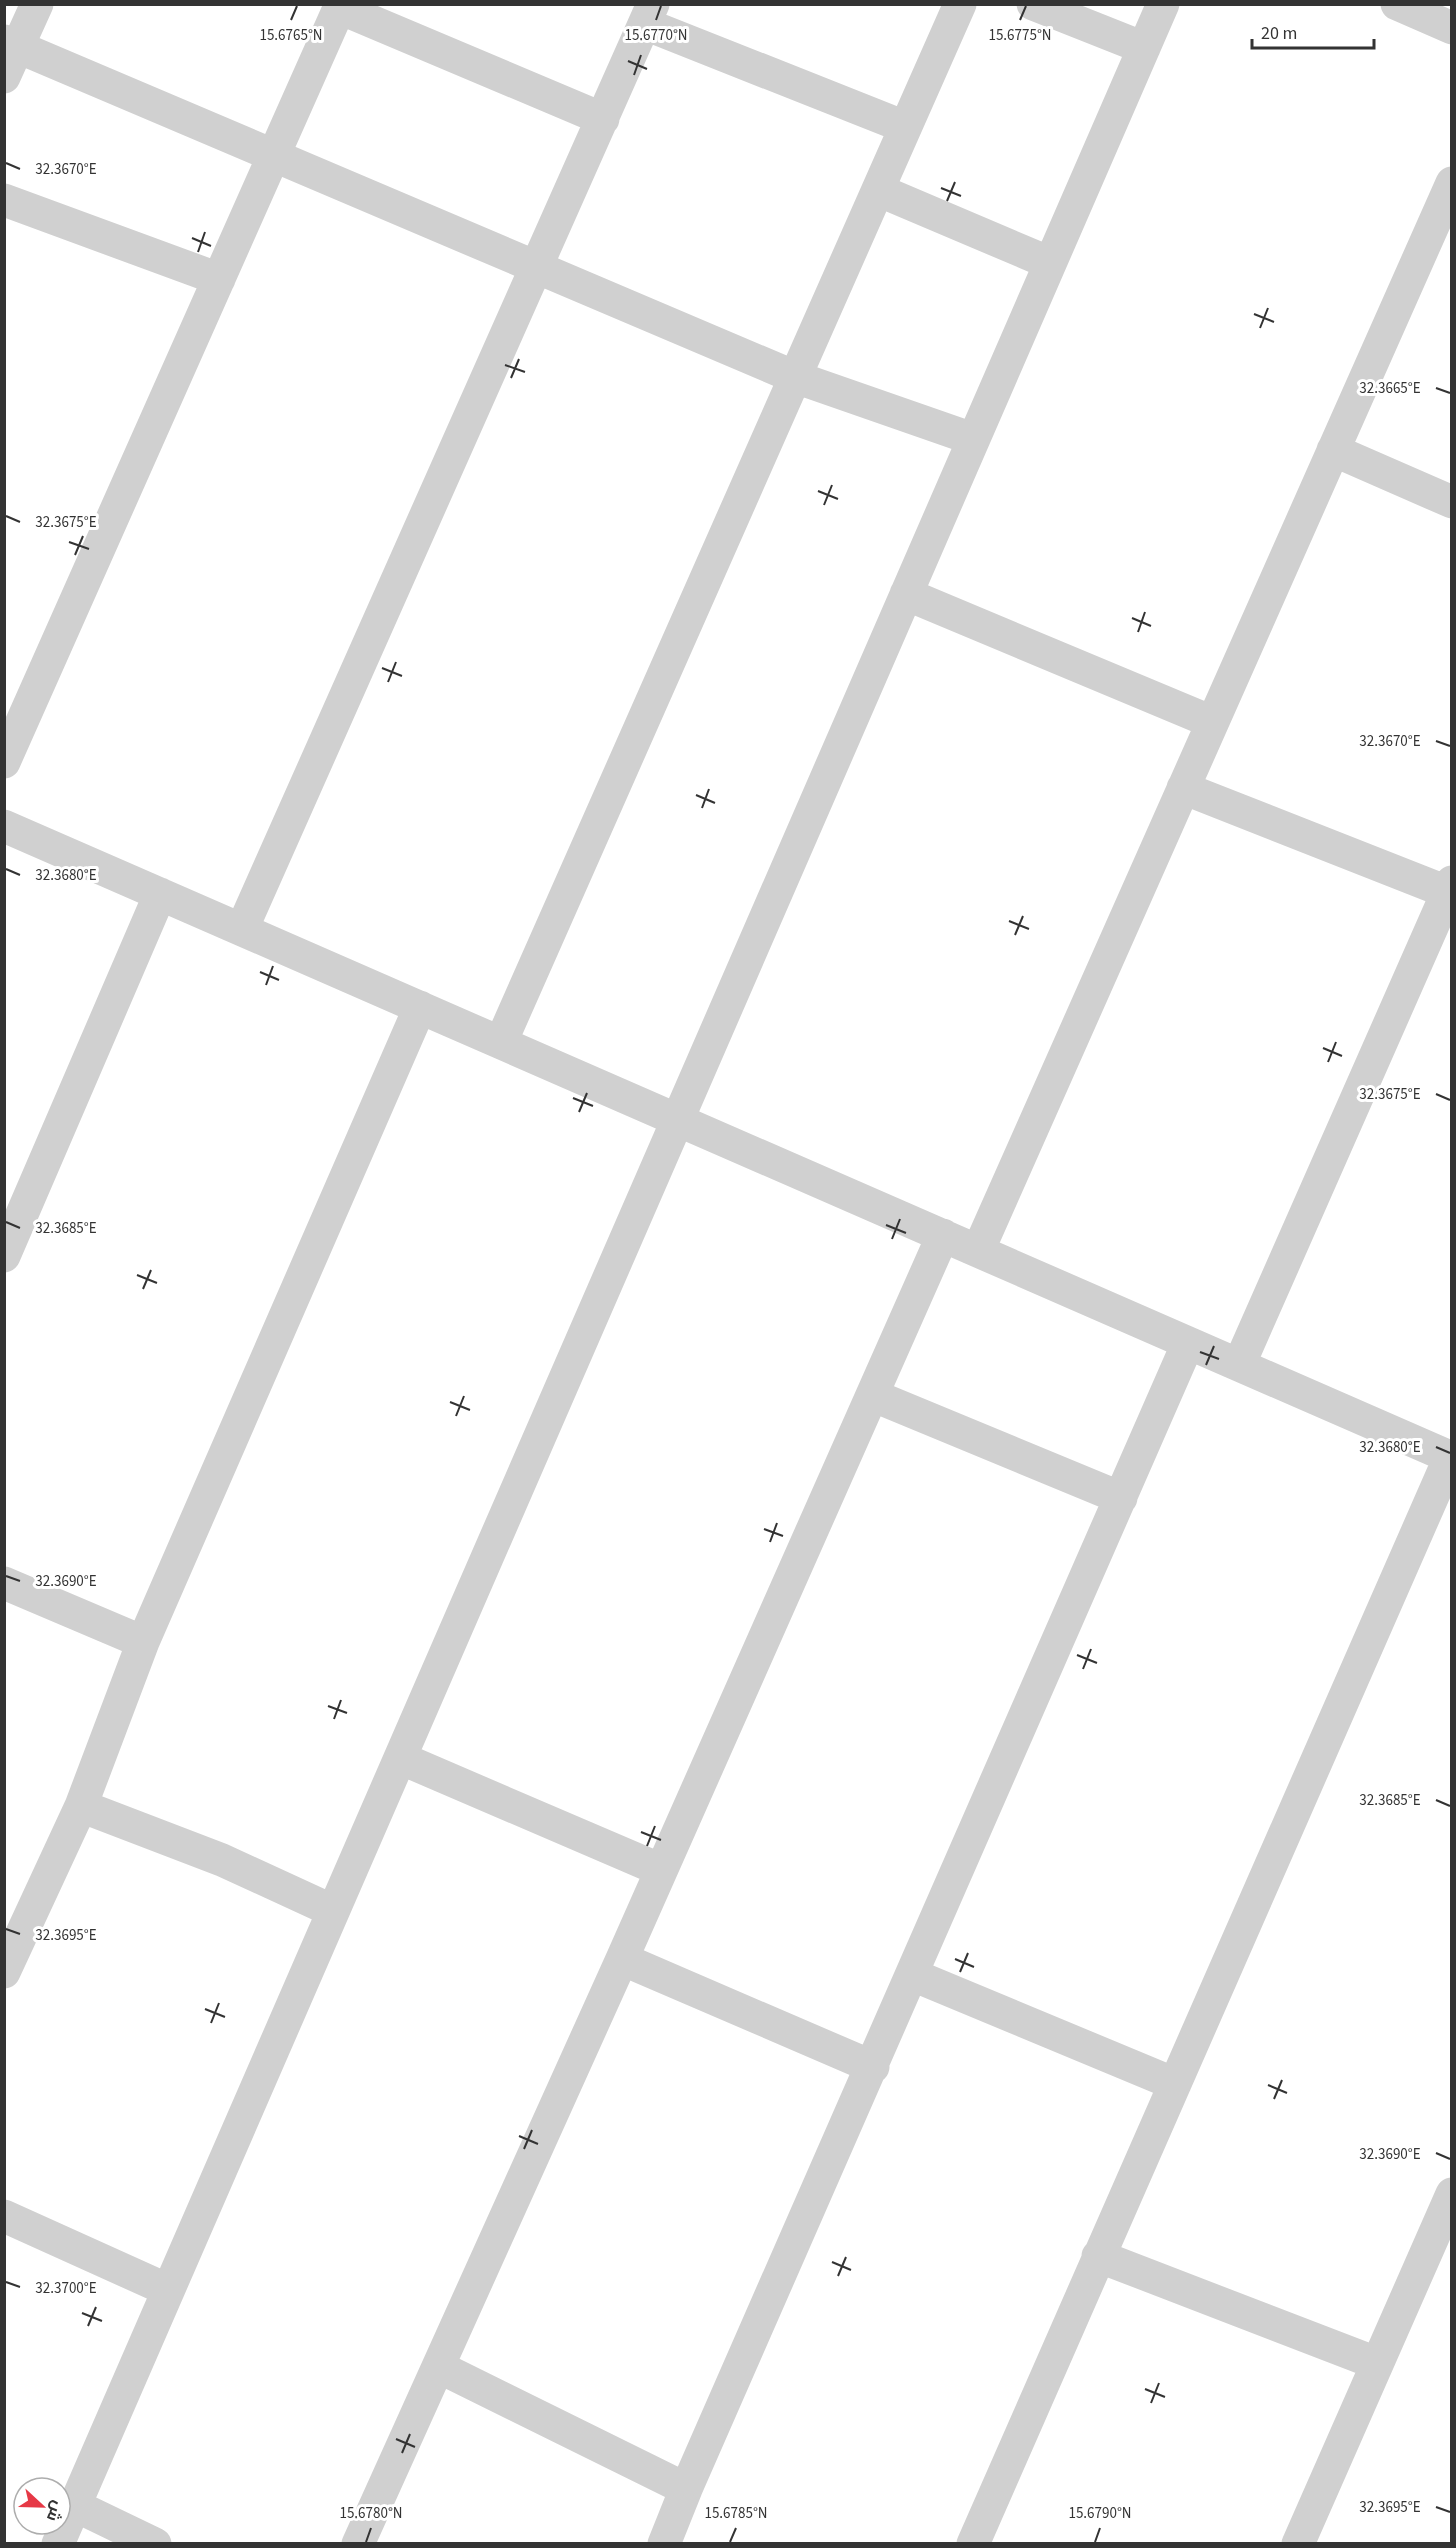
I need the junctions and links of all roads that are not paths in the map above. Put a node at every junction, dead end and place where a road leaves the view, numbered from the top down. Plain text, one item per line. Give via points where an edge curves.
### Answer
1 (37, 4) edge
2 (960, 4) edge
3 (1033, 4) edge
4 (1162, 4) edge
5 (1397, 4) edge
6 (340, 6) edge
7 (649, 14) edge
8 (1452, 28) edge
9 (11, 44) edge
10 (1144, 48) junction
11 (4, 77) edge
12 (603, 119) junction
13 (905, 127) junction
14 (274, 156) junction
15 (1452, 183) edge
16 (878, 190) junction
17 (4, 200) edge
18 (1050, 263) junction
19 (537, 267) junction
20 (219, 279) junction
21 (795, 377) junction
22 (973, 439) junction
23 (1333, 450) junction
24 (1452, 502) edge
25 (906, 594) junction
26 (1212, 722) junction
27 (4, 762) edge
28 (1183, 788) junction
29 (4, 826) edge
30 (1450, 889) edge
31 (160, 894) junction
32 (242, 929) junction
33 (420, 1007) junction
34 (501, 1042) junction
35 (677, 1119) junction
36 (943, 1235) junction
37 (978, 1251) junction
38 (4, 1256) edge
39 (1188, 1343) junction
40 (1239, 1365) junction
41 (872, 1395) junction
42 (1451, 1457) edge
43 (1121, 1498) junction
44 (4, 1583) edge
45 (143, 1642) junction
46 (400, 1758) junction
47 (81, 1806) junction
48 (661, 1870) junction
49 (333, 1911) junction
50 (622, 1959) junction
51 (4, 1972) edge
52 (913, 1975) junction
53 (873, 2067) junction
54 (1175, 2084) junction
55 (1450, 2201) edge
56 (4, 2216) edge
57 (1098, 2256) junction
58 (168, 2290) junction
59 (1376, 2363) junction
60 (440, 2367) junction
61 (686, 2489) junction
62 (74, 2505) junction
63 (58, 2544) edge
64 (155, 2544) edge
65 (358, 2544) edge
66 (664, 2544) edge
67 (972, 2544) edge
68 (1298, 2544) edge

1 - 9 street
2 - 13 street
3 - 10 street
4 - 10 street
5 - 8 street
6 - 12 street
6 - 14 street
7 - 12 street
7 - 13 street
9 - 11 street
9 - 14 street
10 - 18 street
12 - 19 street
13 - 16 street
14 - 19 street
14 - 20 street
15 - 23 street
16 - 18 street
16 - 21 street
17 - 20 street
18 - 22 street
19 - 21 street
19 - 32 street
20 - 27 street
21 - 22 street
21 - 34 street
22 - 25 street
23 - 24 street
23 - 26 street
25 - 26 street
25 - 35 street
26 - 28 street
28 - 30 street
28 - 37 street
29 - 31 street
30 - 40 street
31 - 32 street
31 - 38 street
32 - 33 street
33 - 34 street
33 - 45 street
34 - 35 street
35 - 36 street
35 - 46 street
36 - 37 street
36 - 41 street
37 - 39 street
39 - 40 street
39 - 43 street
40 - 42 street
41 - 43 street
41 - 48 street
42 - 54 street
43 - 52 street
44 - 45 street
45 - 47 street
46 - 48 street
46 - 49 street
47 - 49 street via 222,1860
47 - 51 street
48 - 50 street
49 - 58 street
50 - 53 street
50 - 60 street
52 - 53 street
52 - 54 street
53 - 61 street
54 - 57 street
55 - 59 street
56 - 58 street
57 - 59 street
57 - 67 street
58 - 62 street
59 - 68 street
60 - 61 street
60 - 65 street
61 - 66 street
62 - 63 street
62 - 64 street

